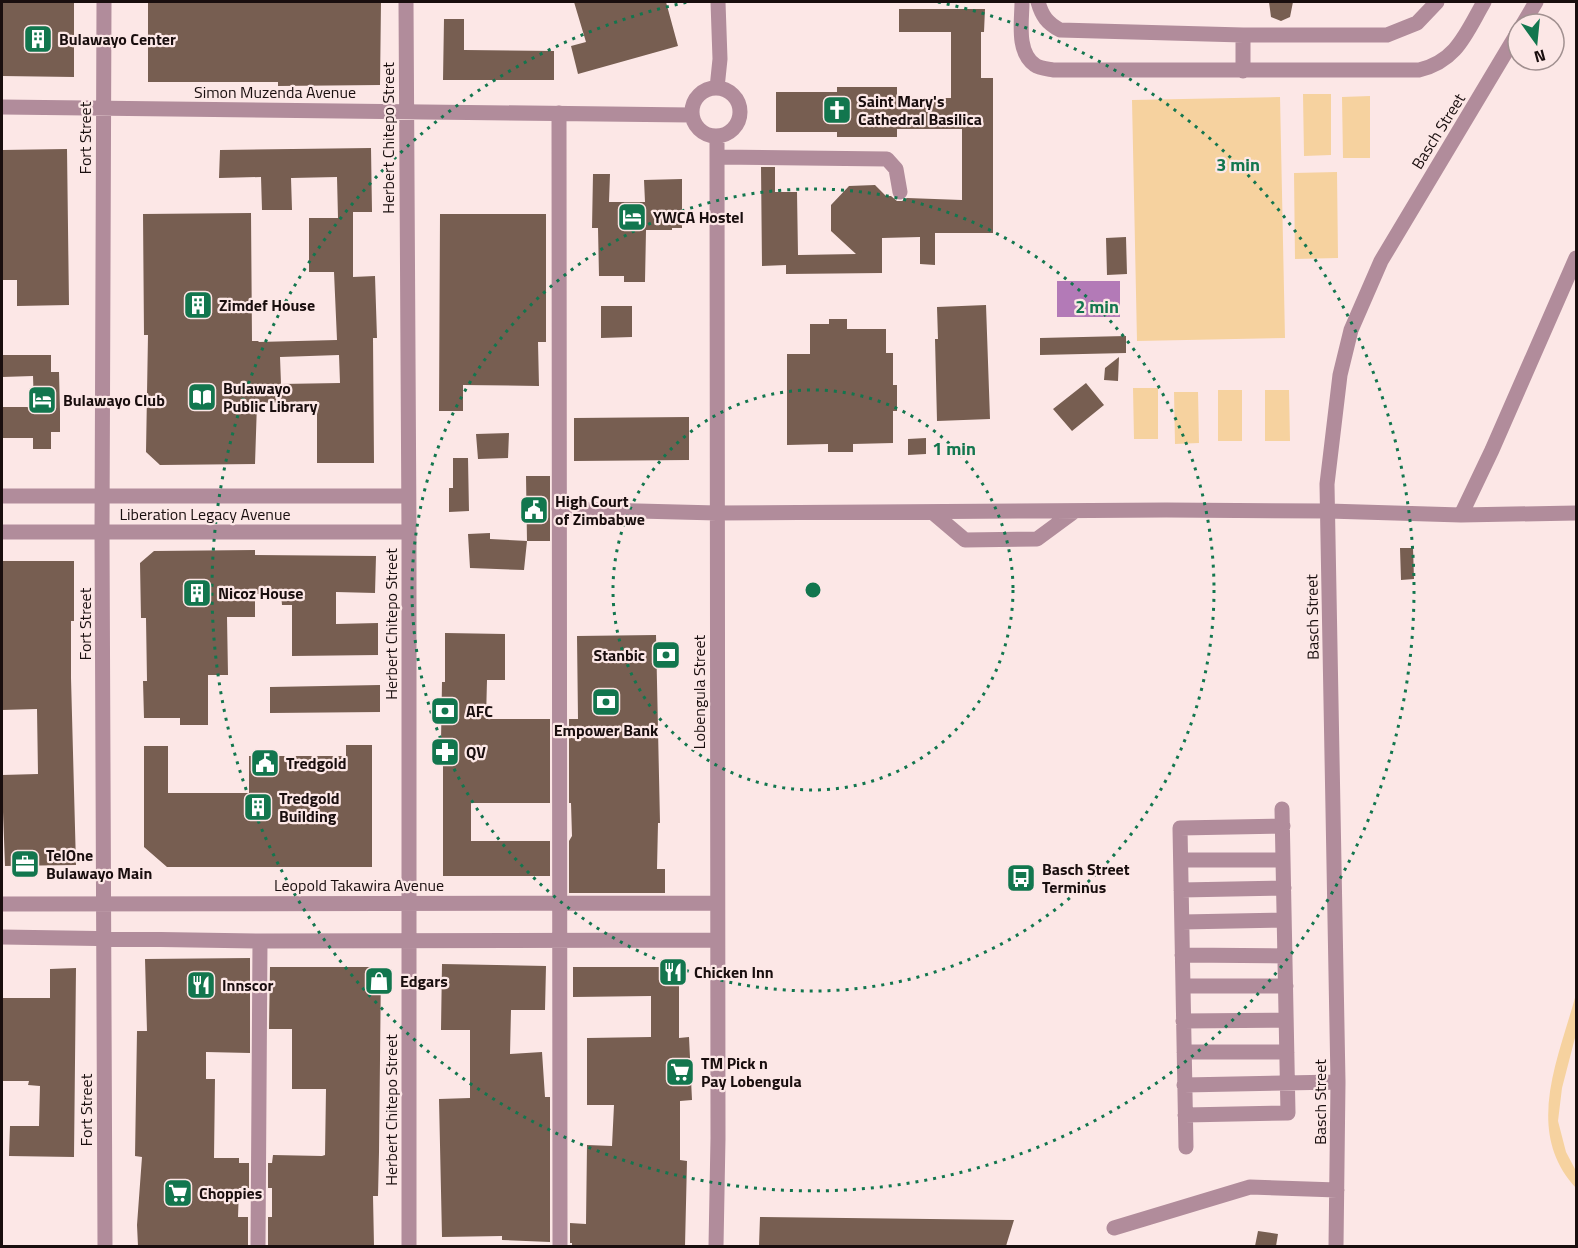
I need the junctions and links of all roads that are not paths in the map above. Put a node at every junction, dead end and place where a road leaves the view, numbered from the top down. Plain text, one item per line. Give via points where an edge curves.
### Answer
1 (104, 2) edge
2 (406, 2) edge
3 (718, 2) edge
4 (1022, 2) edge
5 (1038, 2) edge
6 (1437, 2) edge
7 (1484, 2) edge
8 (1243, 35) junction
9 (1506, 52) edge
10 (1244, 71) junction
11 (717, 88) junction
12 (2, 107) edge
13 (104, 108) junction
14 (406, 111) junction
15 (559, 113) junction
16 (691, 115) junction
17 (717, 136) junction
18 (717, 157) junction
19 (900, 192) dead end
20 (1576, 258) edge
21 (2, 496) edge
22 (102, 496) junction
23 (408, 496) junction
24 (559, 508) junction
25 (1075, 511) junction
26 (1328, 511) junction
27 (932, 512) junction
28 (717, 513) junction
29 (1576, 513) edge
30 (1461, 515) junction
31 (2, 531) edge
32 (102, 532) junction
33 (409, 532) junction
34 (1282, 809) dead end
35 (1283, 826) junction
36 (1181, 860) junction
37 (1283, 860) junction
38 (1284, 888) junction
39 (1181, 890) junction
40 (104, 903) junction
41 (409, 903) junction
42 (559, 903) junction
43 (717, 903) junction
44 (2, 904) edge
45 (1284, 920) junction
46 (1182, 922) junction
47 (2, 937) edge
48 (104, 939) junction
49 (559, 940) junction
50 (717, 940) junction
51 (260, 941) junction
52 (409, 941) junction
53 (1182, 955) junction
54 (1285, 956) junction
55 (1183, 986) junction
56 (1286, 986) junction
57 (1286, 1020) junction
58 (1183, 1021) junction
59 (1184, 1052) junction
60 (1287, 1052) junction
61 (1338, 1082) junction
62 (1287, 1083) junction
63 (1185, 1085) junction
64 (1185, 1115) junction
65 (1186, 1147) dead end
66 (1337, 1190) junction
67 (1114, 1228) dead end
68 (105, 1246) edge
69 (258, 1246) edge
70 (409, 1246) edge
71 (560, 1246) edge
72 (716, 1246) edge
73 (1336, 1246) edge

1 - 13 street, Fort Street
2 - 14 street, Herbert Chitepo Street
3 - 11 street
4 - 10 street via 1022,41 1026,55 1035,65 1053,70
5 - 8 street via 1048,23 1060,30
6 - 8 street via 1417,23 1387,35
7 - 10 street via 1457,48 1434,67
8 - 10 street
9 - 26 street, Basch Street via 1381,261 1351,330 1340,375
11 - 16 street via 698,96
11 - 17 street via 727,91 740,107 735,127
12 - 13 street, Simon Muzenda Avenue
13 - 14 street, Simon Muzenda Avenue
13 - 22 street, Fort Street
14 - 15 street, Simon Muzenda Avenue
14 - 23 street, Herbert Chitepo Street
15 - 16 street, Simon Muzenda Avenue
15 - 24 street
16 - 17 street via 700,131
17 - 18 street, Lobengula Street
18 - 19 street via 887,159 896,169
18 - 28 street, Lobengula Street
20 - 30 street
21 - 22 street, Liberation Legacy Avenue
22 - 23 street, Liberation Legacy Avenue
22 - 32 street, Fort Street
23 - 33 street, Herbert Chitepo Street
24 - 28 street
24 - 42 street
25 - 26 street
25 - 27 street
25 - 27 street via 1038,539 1027,540 965,540
26 - 30 street
26 - 61 street, Basch Street
27 - 28 street
28 - 43 street, Lobengula Street
29 - 30 street
31 - 32 street, Liberation Legacy Avenue
32 - 33 street, Liberation Legacy Avenue
32 - 40 street, Fort Street
33 - 41 street, Herbert Chitepo Street
34 - 35 street
35 - 36 street via 1180,828
35 - 37 street
36 - 37 street
36 - 39 street
37 - 38 street
38 - 39 street
38 - 45 street
39 - 46 street
40 - 41 street, Leopold Takawira Avenue
40 - 44 street, Leopold Takawira Avenue
40 - 48 street, Fort Street
41 - 42 street, Leopold Takawira Avenue
41 - 52 street, Herbert Chitepo Street
42 - 43 street, Leopold Takawira Avenue
42 - 49 street
43 - 50 street, Lobengula Street
45 - 46 street
45 - 54 street
46 - 53 street
47 - 48 street
48 - 51 street
48 - 68 street, Fort Street
49 - 50 street
49 - 52 street
49 - 71 street
50 - 72 street, Lobengula Street
51 - 52 street
51 - 69 street
52 - 70 street, Herbert Chitepo Street
53 - 54 street
53 - 55 street
54 - 56 street
55 - 56 street
55 - 58 street
56 - 57 street
57 - 58 street
57 - 60 street
58 - 59 street
59 - 60 street
59 - 63 street
60 - 62 street
61 - 62 street
61 - 66 street, Basch Street
62 - 63 street
62 - 64 street via 1288,1113
63 - 64 street
64 - 65 street
66 - 67 street via 1250,1187
66 - 73 street, Basch Street

